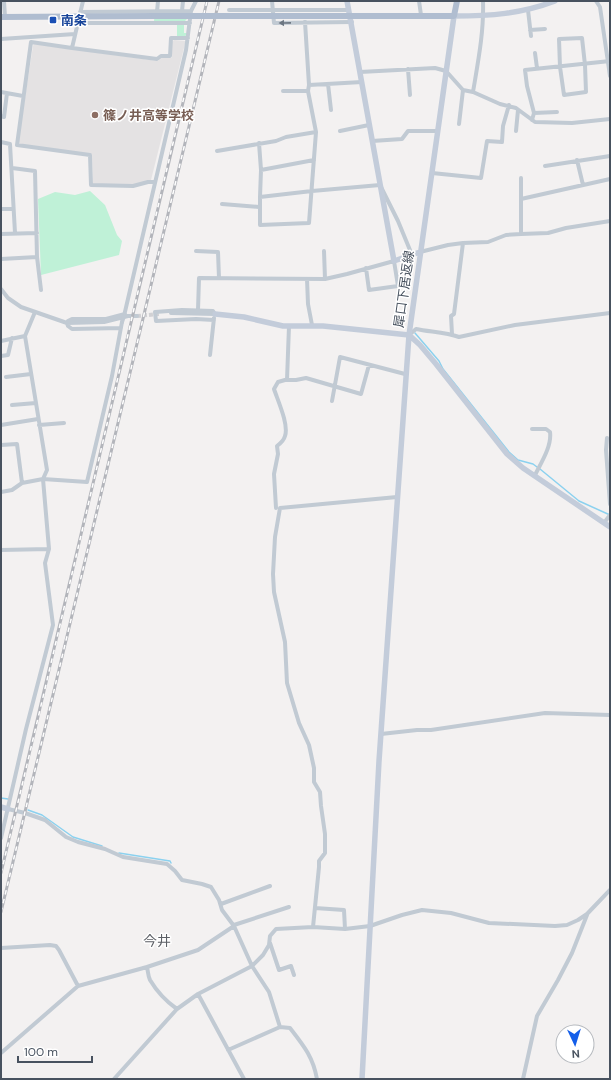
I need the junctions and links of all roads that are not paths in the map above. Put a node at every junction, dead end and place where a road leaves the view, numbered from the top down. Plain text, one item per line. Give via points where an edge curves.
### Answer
1 (4, 1) edge
2 (83, 1) edge
3 (158, 1) edge
4 (183, 1) edge
5 (196, 1) edge
6 (272, 1) edge
7 (347, 1) edge
8 (419, 1) edge
9 (457, 1) edge
10 (483, 1) edge
11 (555, 1) edge
12 (596, 1) edge
13 (229, 10) dead end
14 (528, 10) junction
15 (182, 11) junction
16 (191, 11) junction
17 (273, 11) junction
18 (156, 14) junction
19 (421, 15) junction
20 (483, 15) junction
21 (351, 16) junction
22 (454, 16) junction
23 (3, 17) edge
24 (79, 17) junction
25 (305, 22) junction
26 (190, 23) junction
27 (544, 29) dead end
28 (530, 30) junction
29 (75, 34) junction
30 (531, 36) dead end
31 (31, 37) junction
32 (188, 38) junction
33 (1, 39) edge
34 (31, 42) junction
35 (72, 48) junction
36 (535, 53) dead end
37 (609, 61) edge
38 (586, 64) junction
39 (560, 67) junction
40 (537, 68) junction
41 (408, 69) junction
42 (446, 71) junction
43 (360, 72) junction
44 (610, 76) edge
45 (362, 82) junction
46 (328, 84) junction
47 (309, 85) junction
48 (308, 90) junction
49 (462, 90) junction
50 (283, 91) dead end
51 (1, 92) edge
52 (473, 92) junction
53 (7, 93) junction
54 (410, 95) dead end
55 (23, 96) junction
56 (509, 105) junction
57 (331, 110) dead end
58 (518, 110) junction
59 (557, 112) dead end
60 (534, 113) junction
61 (1, 116) edge
62 (460, 116) junction
63 (465, 119) dead end
64 (610, 119) edge
65 (532, 120) junction
66 (459, 124) dead end
67 (370, 125) junction
68 (340, 131) dead end
69 (438, 131) junction
70 (516, 131) dead end
71 (316, 132) junction
72 (372, 141) junction
73 (1, 142) edge
74 (259, 143) junction
75 (217, 151) dead end
76 (610, 156) edge
77 (314, 160) junction
78 (577, 160) junction
79 (546, 166) dead end
80 (12, 168) junction
81 (261, 170) junction
82 (432, 173) junction
83 (521, 178) dead end
84 (610, 180) edge
85 (154, 182) junction
86 (380, 185) junction
87 (583, 185) junction
88 (312, 191) junction
89 (260, 197) junction
90 (521, 199) junction
91 (222, 204) dead end
92 (259, 207) junction
93 (1, 209) edge
94 (13, 209) junction
95 (610, 221) edge
96 (15, 233) junction
97 (37, 233) junction
98 (1, 234) edge
99 (521, 234) junction
100 (463, 243) junction
101 (196, 251) dead end
102 (324, 251) dead end
103 (420, 252) junction
104 (412, 255) junction
105 (37, 257) junction
106 (1, 259) edge
107 (394, 261) junction
108 (366, 268) junction
109 (219, 278) junction
110 (325, 278) junction
111 (307, 279) junction
112 (1, 290) edge
113 (41, 290) dead end
114 (198, 310) junction
115 (36, 312) junction
116 (610, 313) edge
117 (159, 314) tunnel mouth
118 (124, 315) junction
119 (137, 316) tunnel mouth
120 (214, 317) junction
121 (67, 323) junction
122 (312, 325) junction
123 (290, 326) junction
124 (121, 328) junction
125 (452, 334) junction
126 (409, 335) junction
127 (25, 336) junction
128 (12, 338) junction
129 (1, 341) edge
130 (210, 355) dead end
131 (1, 356) edge
132 (369, 365) junction
133 (31, 374) junction
134 (405, 374) junction
135 (6, 377) dead end
136 (288, 380) junction
137 (335, 386) junction
138 (332, 401) dead end
139 (36, 403) junction
140 (12, 405) dead end
141 (38, 419) junction
142 (64, 423) dead end
143 (1, 425) edge
144 (39, 425) junction
145 (532, 429) dead end
146 (607, 438) dead end
147 (1, 445) edge
148 (535, 475) junction
149 (43, 479) junction
150 (22, 484) junction
151 (1, 492) edge
152 (397, 496) junction
153 (610, 504) edge
154 (276, 508) dead end
155 (610, 515) edge
156 (604, 523) junction
157 (610, 527) edge
158 (49, 549) junction
159 (1, 550) edge
160 (610, 715) edge
161 (381, 734) junction
162 (1, 807) edge
163 (8, 808) junction
164 (1, 838) edge
165 (270, 886) dead end
166 (610, 890) edge
167 (221, 904) junction
168 (289, 907) dead end
169 (315, 908) junction
170 (587, 914) junction
171 (234, 926) junction
172 (370, 926) junction
173 (313, 927) junction
174 (345, 930) junction
175 (270, 942) junction
176 (1, 948) edge
177 (252, 966) junction
178 (147, 967) junction
179 (294, 975) dead end
180 (78, 986) junction
181 (198, 994) junction
182 (177, 1009) junction
183 (280, 1027) junction
184 (228, 1050) junction
185 (1, 1053) edge
186 (114, 1079) edge
187 (244, 1079) edge
188 (317, 1079) edge
189 (362, 1079) edge
190 (524, 1079) edge

1 - 23 street
2 - 24 street
3 - 18 street
4 - 15 street
5 - 16 street
6 - 17 street
7 - 21 street
8 - 19 street
9 - 22 main road
10 - 20 street
11 - 14 street
12 - 37 street via 600,7
13 - 17 street
14 - 20 street
14 - 28 street
15 - 16 street
15 - 18 street
16 - 26 street
17 - 21 street
25 -> 17 street via 274,23
18 - 21 main road, bridge
18 - 24 main road
19 - 21 main road
19 - 22 main road
20 - 22 street
20 - 52 street
21 - 25 street
21 - 43 street
22 - 42 street, 犀口下居返線
23 - 24 main road
24 - 26 street
24 - 29 street
25 - 47 street
26 - 32 street
27 - 28 street
28 - 30 street
29 - 31 street
29 - 35 street
31 - 33 street
31 - 34 street
32 - 35 street via 172,38 170,56 161,56 157,59
32 - 85 street
34 - 35 street
34 - 55 street
36 - 40 street
37 - 38 street
37 - 44 street
38 - 39 street
38 - 39 street via 582,38 560,39
38 - 39 street via 586,92 564,95
39 - 40 street
40 - 60 street via 525,70
41 - 42 street via 435,68
41 - 43 street
41 - 54 street
42 - 49 street
42 - 69 street, 犀口下居返線
43 - 45 street
45 - 46 street
45 - 67 street
46 - 47 street
46 - 57 street
47 - 48 street
48 - 50 street
48 - 71 street
49 - 52 street
49 - 62 street
51 - 53 street
52 - 56 street via 500,104
53 - 55 street
53 - 61 street via 4,117
55 - 85 street via 17,145 90,155 91,186 133,186
56 - 58 street
56 - 82 street via 502,142 487,141 481,178
58 - 65 street
58 - 70 street
59 - 60 street
60 - 65 street
62 - 63 street
62 - 66 street
64 - 65 street via 572,123
67 - 68 street
67 - 72 street
69 - 72 street via 408,131 402,139
69 - 82 street, 犀口下居返線
71 - 74 street
71 - 77 street
72 - 86 street
73 - 80 street via 10,144
74 - 75 street
74 - 81 street
76 - 78 street
77 - 81 street
77 - 88 street
78 - 79 street
78 - 87 street
80 - 94 street
80 - 97 street via 35,171
81 - 89 street
82 - 103 street, 犀口下居返線
83 - 90 street
84 - 87 street
85 - 118 street
86 - 88 street
86 - 104 street
86 - 107 street
87 - 90 street
88 - 89 street
88 - 92 street via 309,223 260,225
89 - 92 street
90 - 99 street
91 - 92 street
93 - 94 street
94 - 96 street
95 - 99 street via 566,228 548,234
96 - 97 street
96 - 98 street
97 - 105 street
99 - 100 street via 506,235 488,242
100 - 103 street
100 - 125 street via 454,314 451,316
101 - 109 street via 218,252
102 - 110 street
103 - 104 street
103 - 126 street, 犀口下居返線
104 - 107 street
105 - 106 street
105 - 113 street
107 - 108 street
107 - 108 street via 398,286 369,290
108 - 110 street
109 - 111 street
109 - 114 street via 199,278
110 - 111 street
111 - 122 street
112 - 115 street via 21,307
114 - 120 street via 213,311
114 - 120 street via 156,312 156,321
115 - 121 street
115 - 127 street
116 - 125 street via 515,325 459,337
117 - 120 street via 188,313
118 - 121 street via 106,319 72,319
118 - 124 street, bridge
119 - 121 street via 104,322
120 - 123 street via 240,316
120 - 130 street
121 - 124 street via 72,329
122 - 123 street
122 - 126 street
123 - 136 street
124 - 149 street via 87,482
125 - 126 street via 416,330
126 - 134 street
126 - 148 street, 犀口下居返線 via 436,364 506,454
127 - 128 street
127 - 133 street
128 - 129 street
128 - 131 street via 8,355
132 - 134 street
132 - 137 street via 361,394
132 - 137 street via 340,357
133 - 135 street
133 - 139 street
134 - 152 street
136 - 137 street via 306,378
136 - 154 street via 278,382 274,389 286,434 277,446 274,474
137 - 138 street
139 - 140 street
139 - 141 street
141 - 143 street
141 - 144 street
142 - 144 street
144 - 149 street via 47,470
145 - 148 street via 546,429 551,437
146 - 153 street
147 - 150 street via 17,444
148 - 156 street, 犀口下居返線
149 - 150 street
149 - 158 street
150 - 151 street via 12,490
152 - 161 street
152 - 169 street via 280,508 275,537 274,592 285,642 287,683 299,723 309,745 314,782 320,792 325,834 325,853 318,860
155 - 156 street
156 - 157 street, 犀口下居返線
158 - 159 street
158 - 163 street via 45,563 52,625
160 - 161 street via 545,713 431,730
161 - 172 street
162 - 163 street
163 - 164 street
163 - 167 street via 45,820 66,837 78,842 123,857 167,864 182,880 211,887
165 - 167 street
166 - 170 street
167 - 171 street via 222,910
168 - 171 street
169 - 173 street
169 - 174 street via 344,910
170 - 172 street via 567,925 555,926 489,923 451,913 422,910
170 - 190 street via 572,953 537,1016
171 - 177 street
171 - 178 street via 198,950
172 - 174 street
172 - 189 street
173 - 174 street
173 - 175 street via 276,929 270,936
175 - 177 street via 263,955
175 - 179 street via 279,970 291,966
176 - 180 street via 56,946
177 - 181 street
177 - 183 street via 268,992
178 - 180 street
178 - 182 street via 153,984
180 - 185 street
181 - 182 street
181 - 184 street
182 - 186 street
183 - 184 street
183 - 188 street via 290,1028 305,1046 314,1064
184 - 187 street

